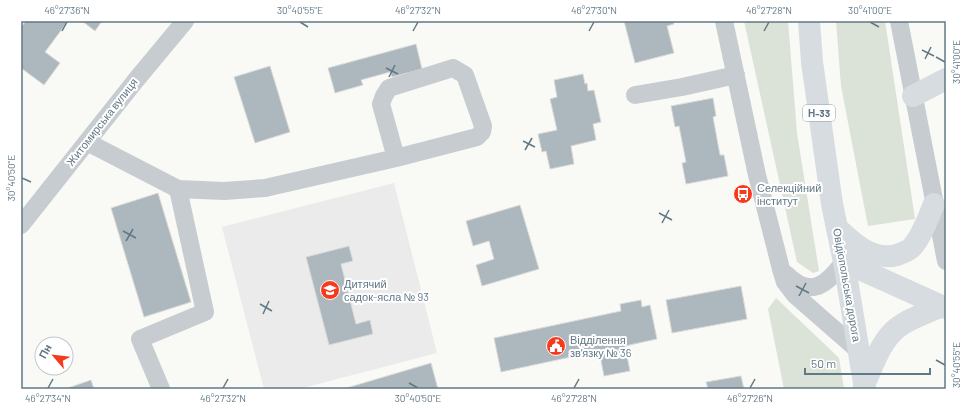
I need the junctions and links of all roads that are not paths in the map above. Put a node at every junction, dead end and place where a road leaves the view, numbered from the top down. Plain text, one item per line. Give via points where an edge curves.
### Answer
1 (185, 21) edge
2 (724, 21) edge
3 (809, 21) edge
4 (899, 21) edge
5 (736, 75) junction
6 (946, 79) edge
7 (635, 96) dead end
8 (913, 96) junction
9 (87, 142) junction
10 (396, 158) junction
11 (178, 189) junction
12 (934, 204) junction
13 (21, 225) edge
14 (837, 228) junction
15 (946, 260) edge
16 (844, 262) junction
17 (781, 269) junction
18 (944, 307) edge
19 (859, 351) junction
20 (865, 387) edge
21 (161, 389) edge

1 - 9 street, Житомирська вулиця
2 - 5 street
3 - 14 main road, Овідіопольська дорога / Н-33 via 812,62
4 - 8 street
5 - 7 street
5 - 17 street via 757,175
6 - 8 main road
8 - 12 street
9 - 11 street
9 - 13 street, Житомирська вулиця
10 - 10 street via 476,137 482,132 483,126 465,75 453,68 389,88 381,104
10 - 11 street via 265,188
11 - 21 street via 205,312 140,339
12 - 14 main road via 922,233 912,247 892,256 869,253
12 - 15 street
14 - 16 main road, Овідіопольська дорога / Н-33
16 - 17 street via 832,278 814,288 806,288 796,283
16 - 18 main road
16 - 19 main road, Овідіопольська дорога / Н-33
17 - 19 street via 785,282 795,295
18 - 20 main road via 896,328 877,354
19 - 20 main road, Овідіопольська дорога / Н-33

